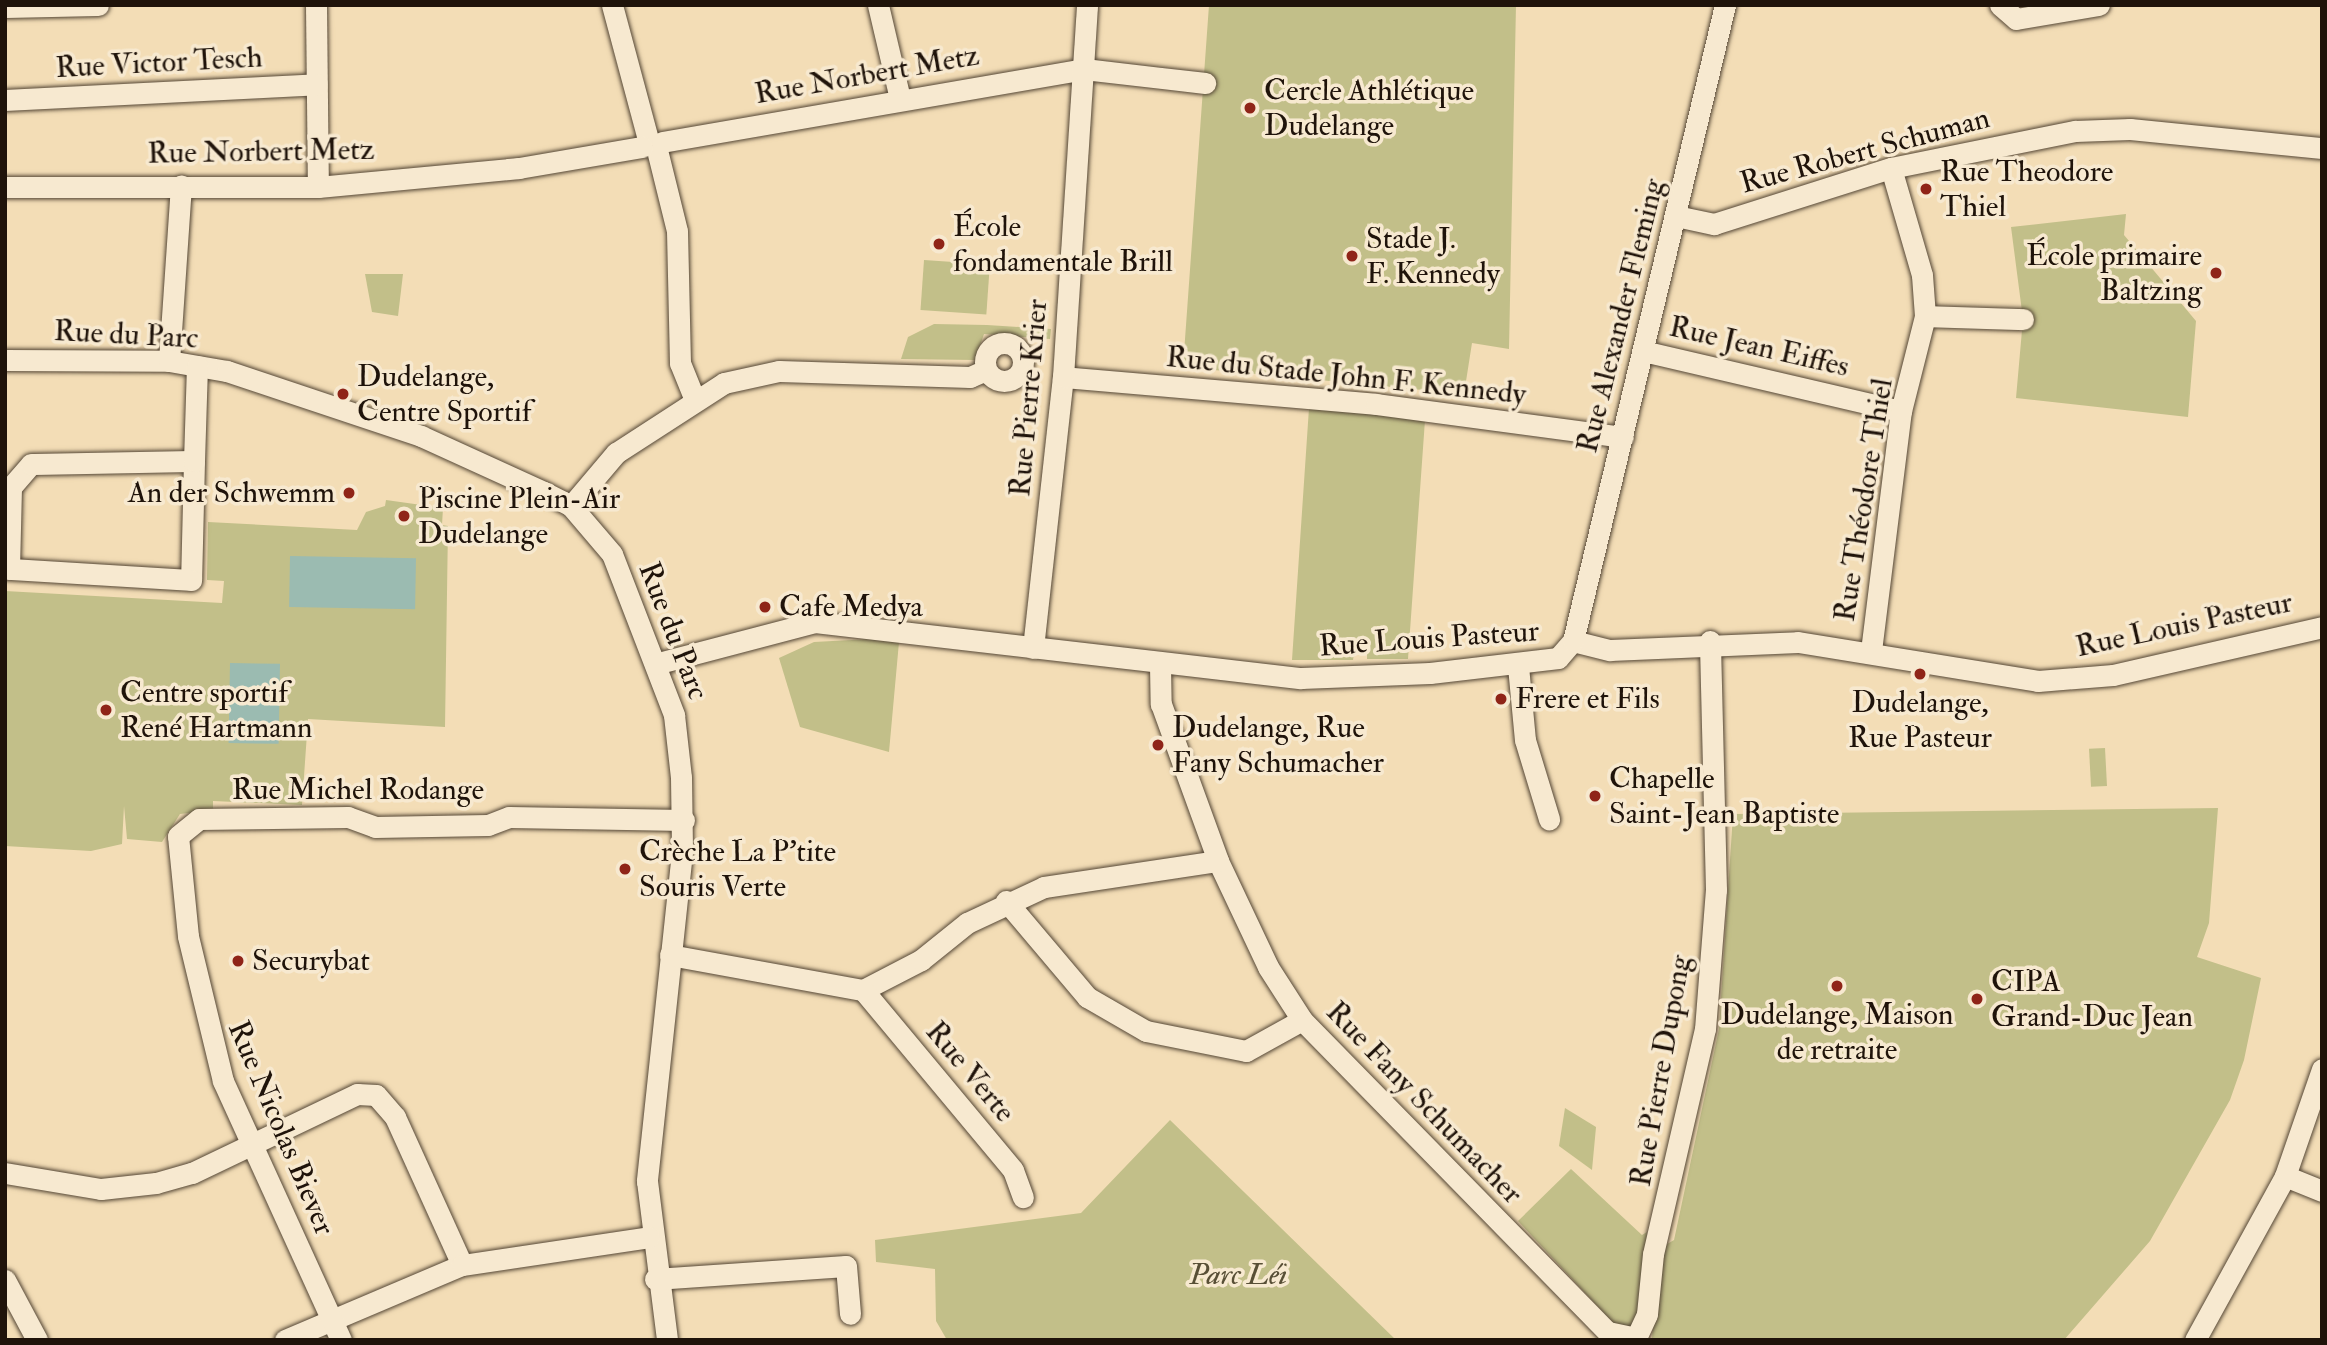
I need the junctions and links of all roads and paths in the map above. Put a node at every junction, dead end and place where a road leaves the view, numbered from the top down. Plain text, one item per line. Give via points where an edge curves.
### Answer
1 (98, 5) edge
2 (316, 5) edge
3 (612, 5) edge
4 (878, 5) edge
5 (1087, 5) edge
6 (1725, 5) edge
7 (2000, 5) edge
8 (2099, 5) edge
9 (5, 7) edge
10 (1084, 69) junction
11 (1205, 83) dead end
12 (317, 84) junction
13 (900, 99) junction
14 (5, 100) edge
15 (652, 145) junction
16 (2322, 148) edge
17 (1891, 168) junction
18 (181, 185) junction
19 (5, 187) edge
20 (318, 187) junction
21 (1676, 216) junction
22 (1925, 316) junction
23 (2023, 319) dead end
24 (1643, 351) junction
25 (5, 360) edge
26 (169, 360) junction
27 (197, 366) junction
28 (986, 370) dead end
29 (1063, 377) junction
30 (695, 400) junction
31 (1901, 411) junction
32 (1623, 437) junction
33 (194, 461) junction
34 (571, 506) junction
35 (2322, 627) edge
36 (1573, 641) junction
37 (1710, 641) junction
38 (1033, 648) junction
39 (1871, 651) junction
40 (655, 664) junction
41 (1160, 665) junction
42 (1518, 666) junction
43 (1549, 819) dead end
44 (684, 820) junction
45 (176, 850) joint
46 (1218, 861) junction
47 (1006, 901) junction
48 (670, 955) junction
49 (863, 990) junction
50 (1303, 1020) junction
51 (2322, 1069) edge
52 (251, 1145) junction
53 (5, 1173) edge
54 (2285, 1175) junction
55 (2322, 1191) edge
56 (1023, 1197) dead end
57 (649, 1237) junction
58 (462, 1265) junction
59 (655, 1279) junction
60 (5, 1280) edge
61 (850, 1314) dead end
62 (331, 1318) junction
63 (1636, 1338) joint
64 (37, 1340) edge
65 (285, 1340) edge
66 (341, 1340) edge
67 (667, 1340) edge
68 (2195, 1340) edge

1 - 9 street
2 - 12 street
3 - 15 street
4 - 13 street
5 - 10 street, Rue Pierre Krier
6 - 21 street, Rue Alexander Fleming
7 - 8 street via 2016,19
10 - 11 street
10 - 13 street, Rue Norbert Metz
10 - 29 street, Rue Pierre Krier
12 - 14 street, Rue Victor Tesch
12 - 20 street
13 - 15 street, Rue Norbert Metz
15 - 20 street, Rue Norbert Metz via 519,167
15 - 30 street via 677,231 680,363
16 - 17 street, Rue Robert Schuman via 2130,129 2075,131
17 - 21 street, Rue Robert Schuman via 1714,224
17 - 22 street, Rue Théodore Thiel via 1922,275
18 - 19 street, Rue Norbert Metz
18 - 20 street, Rue Norbert Metz
18 - 26 street
21 - 24 street, Rue Alexander Fleming
22 - 23 street
22 - 31 street, Rue Théodore Thiel
24 - 31 street, Rue Jean Eiffes
24 - 32 street, Rue Alexander Fleming
25 - 26 street, Rue du Parc
26 - 27 street, Rue du Parc
27 - 33 street
27 - 34 street, Rue du Parc via 421,436
28 - 30 street via 970,377 779,371 724,383
29 - 32 street, Rue du Stade John F. Kennedy via 1376,404
29 - 38 street, Rue Pierre Krier
30 - 34 street via 616,453
31 - 39 street, Rue Théodore Thiel
32 - 36 street, Rue Alexander Fleming
33 - 33 street via 191,580 9,569 11,487 30,464
34 - 40 street, Rue du Parc via 612,554
35 - 39 street, Rue Louis Pasteur via 2070,680 1992,678
36 - 37 street, Rue Louis Pasteur via 1611,650
36 - 42 street, Rue Louis Pasteur via 1558,658
37 - 39 street, Rue Louis Pasteur
37 - 63 street, Rue Pierre Dupong via 1716,890 1705,1029 1653,1254 1647,1314
38 - 40 street, Rue Louis Pasteur via 815,622
38 - 41 street, Rue Louis Pasteur
40 - 44 street, Rue du Parc via 677,729
41 - 42 street, Rue Louis Pasteur via 1301,678
41 - 46 street, Rue Fany Schumacher via 1161,704
42 - 43 street via 1525,740
44 - 45 street, Rue Michel Rodange via 509,817 488,825 375,827 348,817 200,819 178,836
44 - 48 street, Rue du Parc
45 - 52 street, Rue Nicolas Biever via 205,1025
46 - 47 street via 1066,881
46 - 50 street, Rue Fany Schumacher via 1268,967
47 - 49 street via 921,960
47 - 50 street via 1087,997 1146,1031 1246,1051
48 - 49 street
48 - 57 street, Rue du Parc via 652,1106
49 - 56 street, Rue Verte via 1013,1170
50 - 63 street, Rue Fany Schumacher via 1608,1332
51 - 54 street
52 - 53 street via 156,1183 102,1189
52 - 58 street via 357,1094 376,1095 395,1117
52 - 62 street, Rue Nicolas Biever
54 - 55 street
54 - 68 street
57 - 58 street
57 - 59 street, Rue du Parc
58 - 62 street
59 - 61 street via 846,1266
59 - 67 street, Rue du Parc
60 - 64 street
62 - 65 street
62 - 66 street, Rue Nicolas Biever

